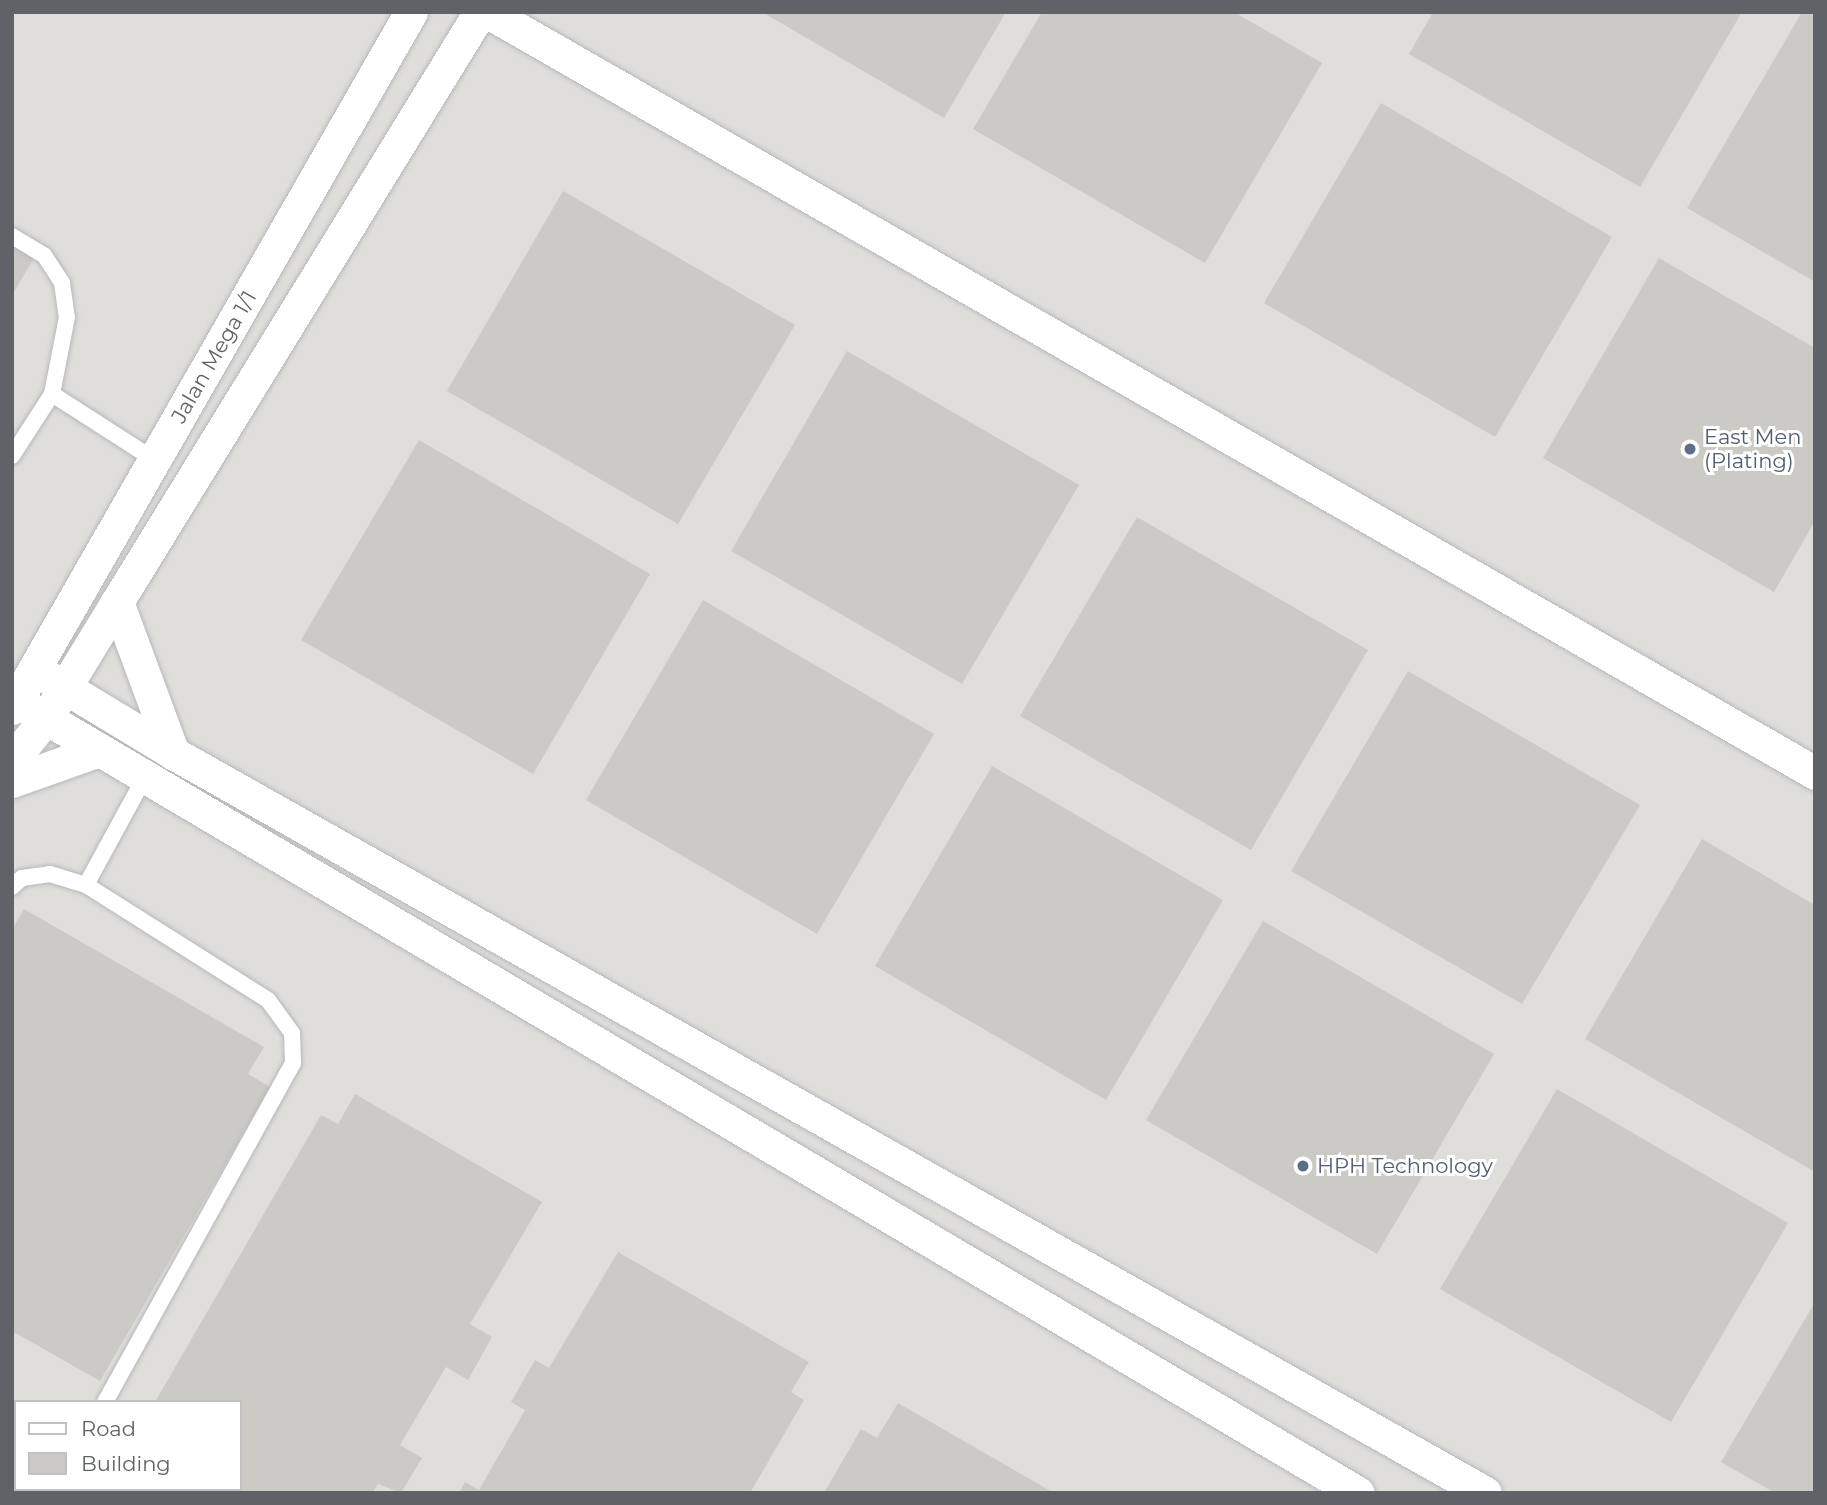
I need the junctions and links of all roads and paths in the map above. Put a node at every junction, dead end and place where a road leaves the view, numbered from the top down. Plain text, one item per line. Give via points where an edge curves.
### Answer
1 (411, 12) edge
2 (480, 12) edge
3 (488, 12) edge
4 (12, 236) edge
5 (52, 394) junction
6 (12, 456) edge
7 (155, 460) junction
8 (117, 602) junction
9 (35, 670) junction
10 (64, 686) junction
11 (14, 705) edge
12 (46, 718) junction
13 (99, 750) junction
14 (173, 753) junction
15 (12, 760) edge
16 (1815, 774) edge
17 (145, 777) junction
18 (12, 780) edge
19 (86, 885) junction
20 (12, 887) edge
21 (106, 1400) edge
22 (1358, 1493) edge
23 (1485, 1493) edge

1 - 7 street, Jalan Mega 1/1
2 - 8 street
3 - 16 street
4 - 5 lane via 44,255 62,283 67,317
5 - 6 lane
5 - 7 lane
7 - 9 street, Jalan Mega 1/1
8 - 10 street
8 - 14 street
9 - 10 street
9 - 11 street, Jalan Mega 1/1
10 - 12 street
10 - 14 street
11 - 12 street
12 - 13 street
12 - 15 street
13 - 17 street
13 - 18 street
14 - 23 street
17 - 19 lane
17 - 22 street
19 - 20 lane via 50,874 22,878
19 - 21 lane via 268,1000 292,1033 293,1063

